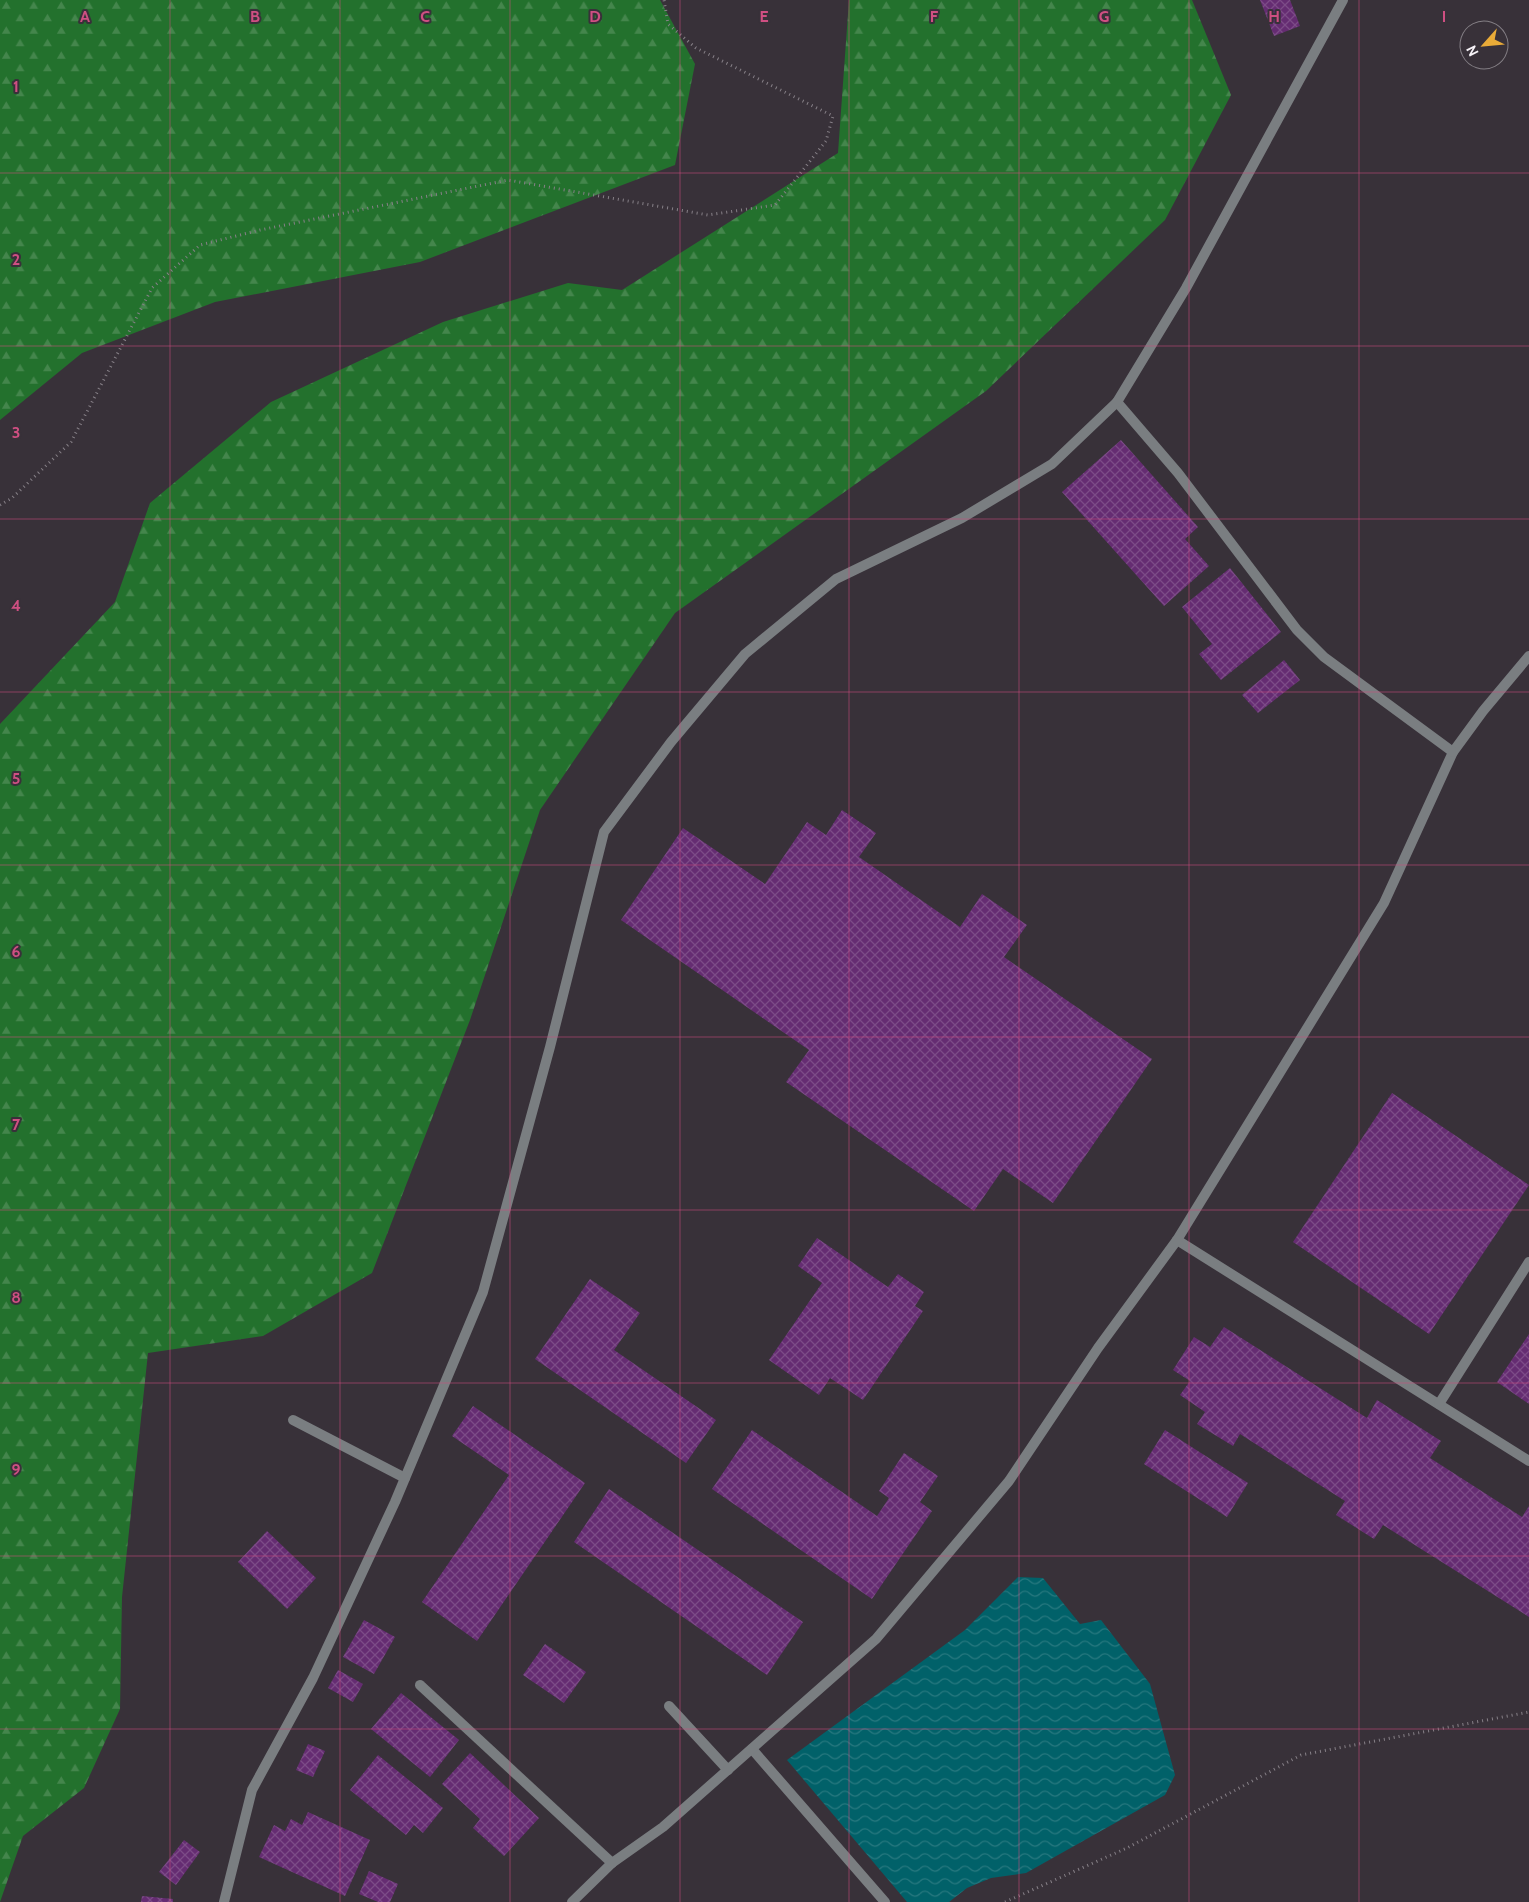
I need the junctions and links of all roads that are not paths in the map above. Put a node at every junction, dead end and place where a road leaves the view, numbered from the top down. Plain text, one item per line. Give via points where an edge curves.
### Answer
1 (1343, 0) edge
2 (1117, 402) junction
3 (1529, 656) edge
4 (1453, 752) junction
5 (1177, 1240) junction
6 (1529, 1262) edge
7 (1439, 1404) junction
8 (293, 1420) dead end
9 (1529, 1461) edge
10 (405, 1478) junction
11 (420, 1685) dead end
12 (669, 1706) dead end
13 (752, 1749) junction
14 (728, 1770) junction
15 (612, 1863) junction
16 (224, 1902) edge
17 (572, 1902) edge
18 (885, 1902) edge

1 - 2 street via 1186,288
2 - 4 street via 1178,473 1297,630 1324,656
2 - 10 street via 1052,464 962,518 836,579 745,654 671,742 604,832 483,1292
3 - 4 street
4 - 5 street via 1384,903
5 - 7 street
5 - 13 street via 1098,1348 1009,1482 876,1639
6 - 7 street
7 - 9 street
8 - 10 street
10 - 16 street via 313,1678 252,1790
11 - 15 street
12 - 14 street
13 - 14 street
13 - 18 street
14 - 15 street via 663,1827
15 - 17 street

